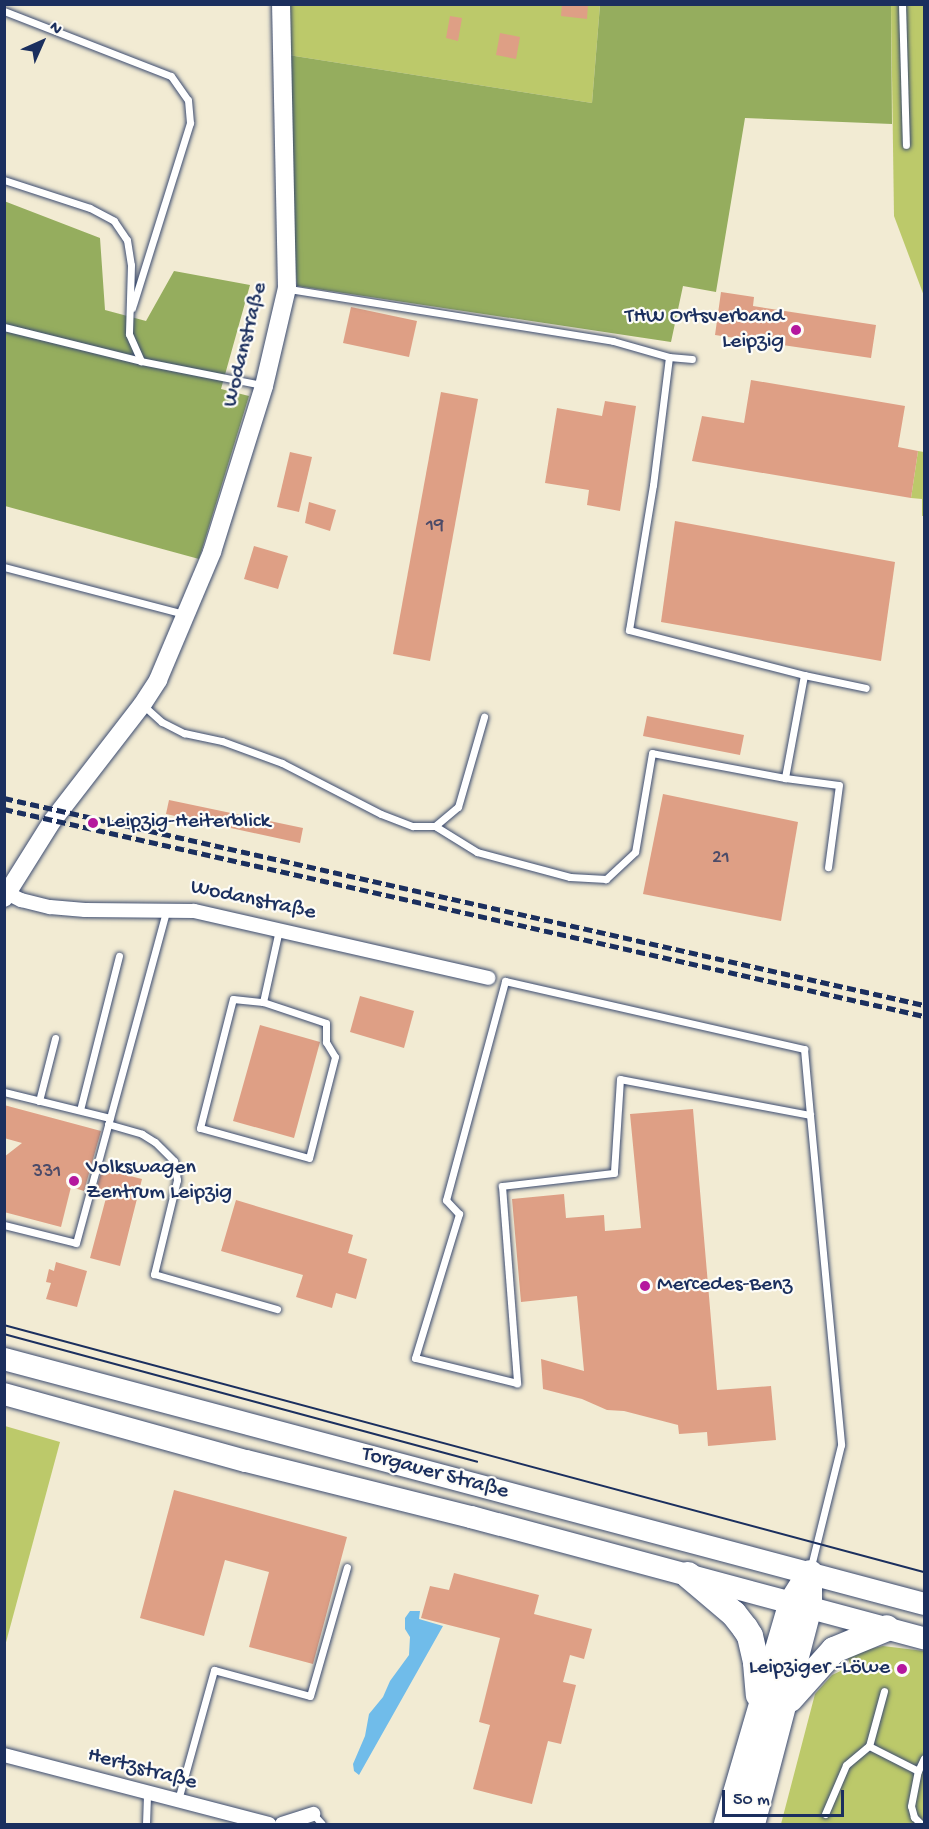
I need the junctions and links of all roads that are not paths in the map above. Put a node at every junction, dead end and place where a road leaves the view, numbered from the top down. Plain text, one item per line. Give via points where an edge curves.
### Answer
1 (281, 4) edge
2 (902, 4) edge
3 (4, 11) edge
4 (906, 145) dead end
5 (4, 180) edge
6 (287, 288) junction
7 (132, 308) junction
8 (4, 327) edge
9 (669, 357) junction
10 (692, 359) dead end
11 (141, 361) junction
12 (264, 386) junction
13 (4, 567) edge
14 (185, 614) junction
15 (804, 675) junction
16 (866, 688) dead end
17 (142, 705) junction
18 (484, 717) dead end
19 (785, 778) junction
20 (435, 826) junction
21 (828, 867) dead end
22 (5, 895) edge
23 (167, 909) junction
24 (279, 930) junction
25 (119, 956) dead end
26 (488, 978) dead end
27 (263, 1002) junction
28 (55, 1038) dead end
29 (4, 1092) edge
30 (39, 1101) junction
31 (80, 1110) junction
32 (810, 1115) junction
33 (109, 1121) junction
34 (4, 1225) edge
35 (277, 1308) dead end
36 (4, 1359) edge
37 (4, 1394) edge
38 (346, 1567) dead end
39 (810, 1573) junction
40 (688, 1575) junction
41 (801, 1604) junction
42 (924, 1604) edge
43 (887, 1628) junction
44 (924, 1638) edge
45 (885, 1691) dead end
46 (772, 1705) junction
47 (869, 1746) junction
48 (4, 1755) edge
49 (924, 1758) edge
50 (918, 1772) junction
51 (147, 1793) junction
52 (178, 1800) junction
53 (825, 1814) dead end
54 (317, 1819) edge
55 (146, 1824) edge
56 (269, 1824) edge
57 (282, 1824) edge
58 (727, 1824) edge
59 (752, 1824) edge
60 (921, 1824) edge

1 - 6 street, Wodanstraße
2 - 4 lane
3 - 7 lane via 171,76 188,100 190,123
5 - 7 lane via 90,208 114,221 127,240
6 - 9 lane via 613,342
6 - 12 street, Wodanstraße
7 - 11 lane via 129,334
8 - 11 lane
9 - 10 lane
9 - 15 lane via 629,630
11 - 12 lane
12 - 14 street, Wodanstraße via 212,552
13 - 14 lane
14 - 17 street, Wodanstraße via 162,671
15 - 16 lane
15 - 19 lane
17 - 20 lane via 162,722 282,763 381,814 413,826
17 - 22 street, Wodanstraße via 53,820
18 - 20 lane via 458,807
19 - 20 lane via 652,753 635,852 606,879 570,877 477,852
19 - 21 lane via 839,785
22 - 23 street, Wodanstraße via 50,907
23 - 24 street, Wodanstraße via 194,911
23 - 33 lane
24 - 26 street, Wodanstraße
24 - 27 lane
25 - 31 lane
27 - 27 lane via 234,999 200,1128 309,1158 335,1057 326,1042 327,1023
28 - 30 lane
29 - 30 lane
30 - 31 lane
31 - 33 lane
32 - 32 lane via 804,1049 505,981 446,1200 459,1214 415,1358 517,1383 502,1186 614,1173 620,1079
32 - 39 lane via 842,1445
33 - 34 lane via 76,1243
33 - 35 lane via 142,1134 174,1161 177,1180 154,1274
36 - 39 main road, Torgauer Straße
37 - 40 main road, Torgauer Straße
38 - 52 lane via 310,1696 214,1670
39 - 41 highway
39 - 42 main road, Torgauer Straße
40 - 41 main road, Torgauer Straße
40 - 46 highway via 734,1614 750,1636
41 - 43 main road, Torgauer Straße
41 - 46 highway
43 - 44 main road, Torgauer Straße
43 - 46 highway via 834,1650
45 - 47 lane
46 - 58 highway
46 - 59 highway
47 - 50 lane
47 - 53 lane via 846,1765
48 - 51 street, Hertzstraße
49 - 50 lane
50 - 60 lane via 911,1806
51 - 52 street, Hertzstraße
51 - 55 lane
52 - 56 street, Hertzstraße
54 - 57 street

